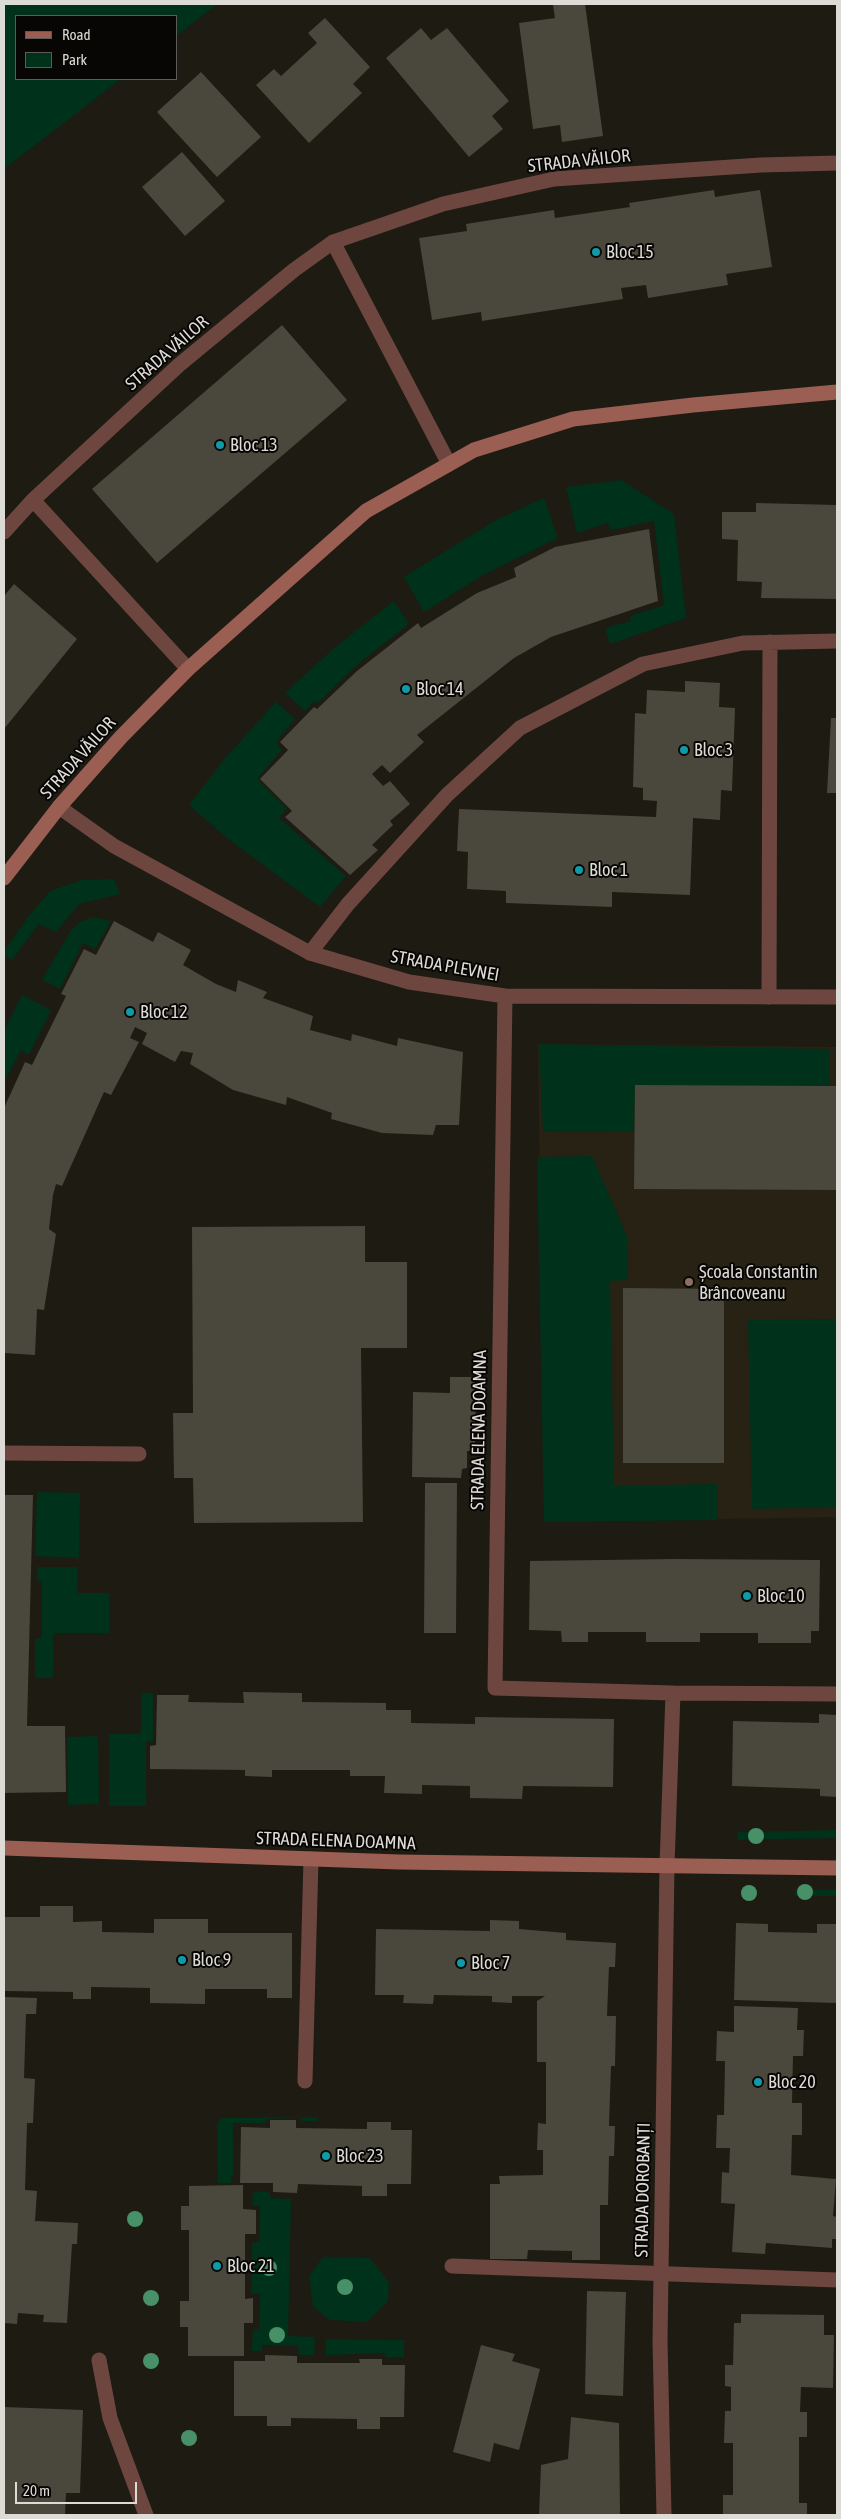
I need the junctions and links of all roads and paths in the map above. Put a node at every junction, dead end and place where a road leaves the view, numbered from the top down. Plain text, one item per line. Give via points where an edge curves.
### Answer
1 (837, 163) edge
2 (333, 242) junction
3 (837, 392) edge
4 (449, 464) junction
5 (33, 500) junction
6 (4, 532) edge
7 (837, 641) edge
8 (770, 642) junction
9 (188, 670) junction
10 (59, 807) junction
11 (4, 878) edge
12 (310, 953) junction
13 (505, 996) junction
14 (769, 997) junction
15 (837, 997) edge
16 (4, 1453) edge
17 (139, 1454) dead end
18 (673, 1693) junction
19 (837, 1694) edge
20 (4, 1848) edge
21 (311, 1859) junction
22 (667, 1866) junction
23 (837, 1868) edge
24 (305, 2081) dead end
25 (452, 2266) dead end
26 (661, 2274) junction
27 (837, 2280) edge
28 (99, 2360) dead end
29 (146, 2515) edge
30 (664, 2515) edge

1 - 2 street, STRADA VĂILOR via 761,165 554,180 443,204
2 - 4 street
2 - 5 street, STRADA VĂILOR via 179,365
3 - 4 street, STRADA VĂILOR via 573,418 474,450
4 - 9 street, STRADA VĂILOR via 366,511
5 - 6 street, STRADA VĂILOR
5 - 9 street
7 - 8 street
8 - 12 street via 743,643 642,664 520,728 447,794 348,904
8 - 14 street
9 - 10 street, STRADA VĂILOR via 121,737
10 - 11 street, STRADA VĂILOR
10 - 12 street, STRADA PLEVNEI via 114,846
12 - 13 street, STRADA PLEVNEI via 409,982
13 - 14 street, STRADA PLEVNEI
13 - 18 street, STRADA ELENA DOAMNA via 495,1688
14 - 15 street, STRADA PLEVNEI
16 - 17 street
18 - 19 street, STRADA ELENA DOAMNA
18 - 22 street
20 - 21 street, STRADA ELENA DOAMNA
21 - 22 street, STRADA ELENA DOAMNA
21 - 24 street
22 - 23 street, STRADA ELENA DOAMNA
22 - 26 street, STRADA DOROBANȚI
25 - 26 street
26 - 27 street
26 - 30 street, STRADA DOROBANȚI
28 - 29 street via 110,2418

